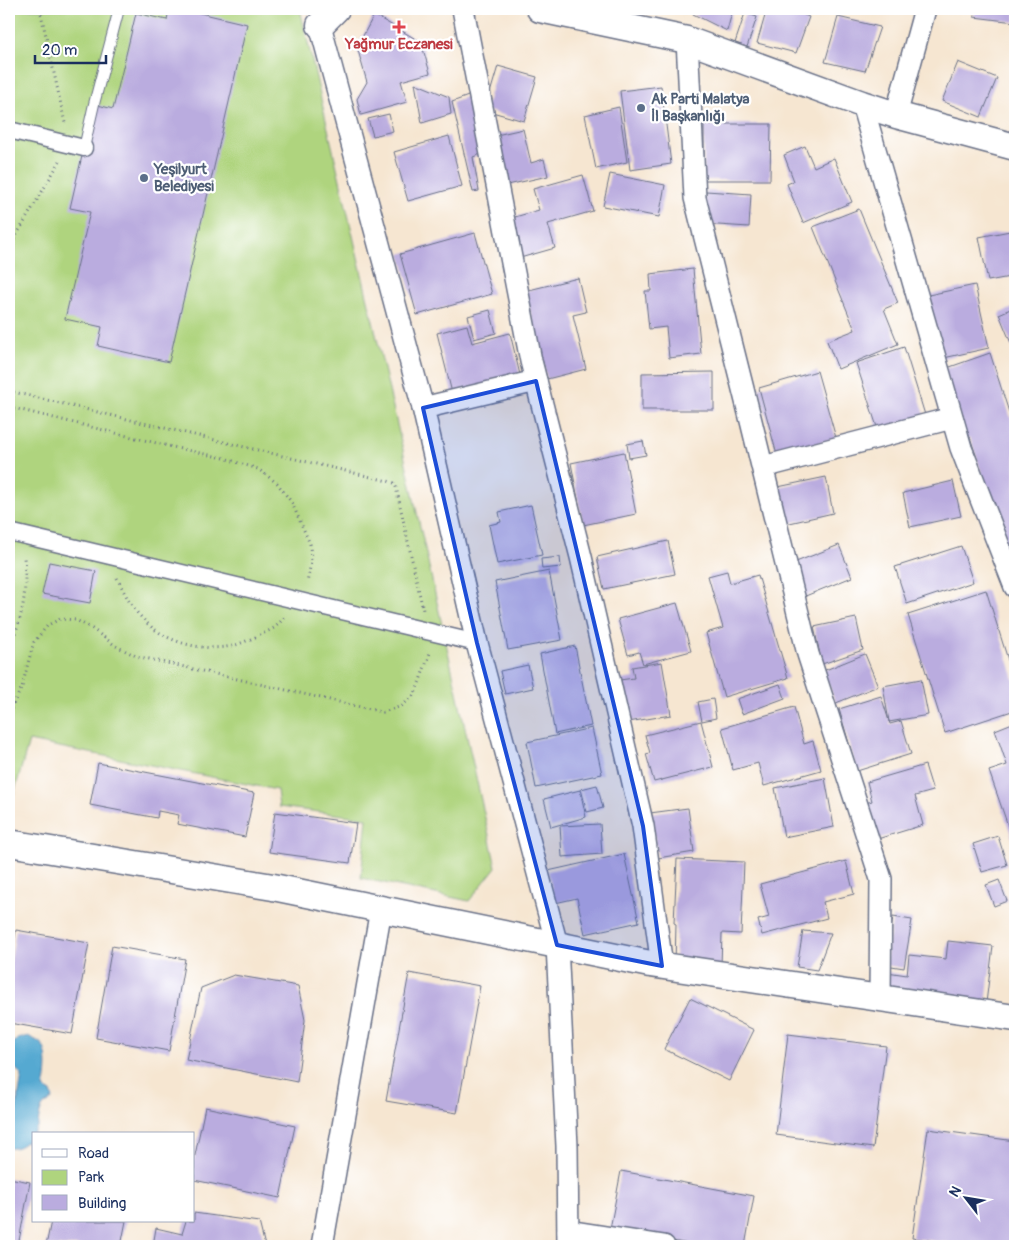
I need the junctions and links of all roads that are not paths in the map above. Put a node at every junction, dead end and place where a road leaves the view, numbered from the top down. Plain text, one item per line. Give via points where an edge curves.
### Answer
1 (119, 9) edge
2 (462, 9) edge
3 (540, 9) edge
4 (925, 9) edge
5 (320, 13) edge
6 (687, 40) junction
7 (862, 104) junction
8 (896, 115) junction
9 (9, 130) edge
10 (77, 146) joint
11 (1015, 147) edge
12 (536, 380) junction
13 (423, 408) junction
14 (952, 418) junction
15 (763, 467) junction
16 (15, 533) edge
17 (1015, 587) edge
18 (477, 643) junction
19 (9, 843) edge
20 (381, 908) junction
21 (557, 945) junction
22 (662, 966) junction
23 (880, 998) junction
24 (1015, 1018) edge
25 (568, 1239) edge
26 (322, 1246) edge
27 (664, 1246) edge

1 - 10 lane via 94,104
2 - 12 street
3 - 6 street
4 - 8 street
5 - 13 street
6 - 7 street
6 - 15 street via 695,198
7 - 8 street
7 - 14 street
8 - 11 street
9 - 10 street
12 - 13 street
12 - 22 street via 581,556 643,826
13 - 18 street
14 - 15 street
14 - 17 street
15 - 23 street via 808,654 881,879
16 - 18 street
18 - 21 street
19 - 20 street via 273,886
20 - 21 street
20 - 26 street
21 - 22 street
21 - 25 street
22 - 23 street
23 - 24 street
25 - 27 street

